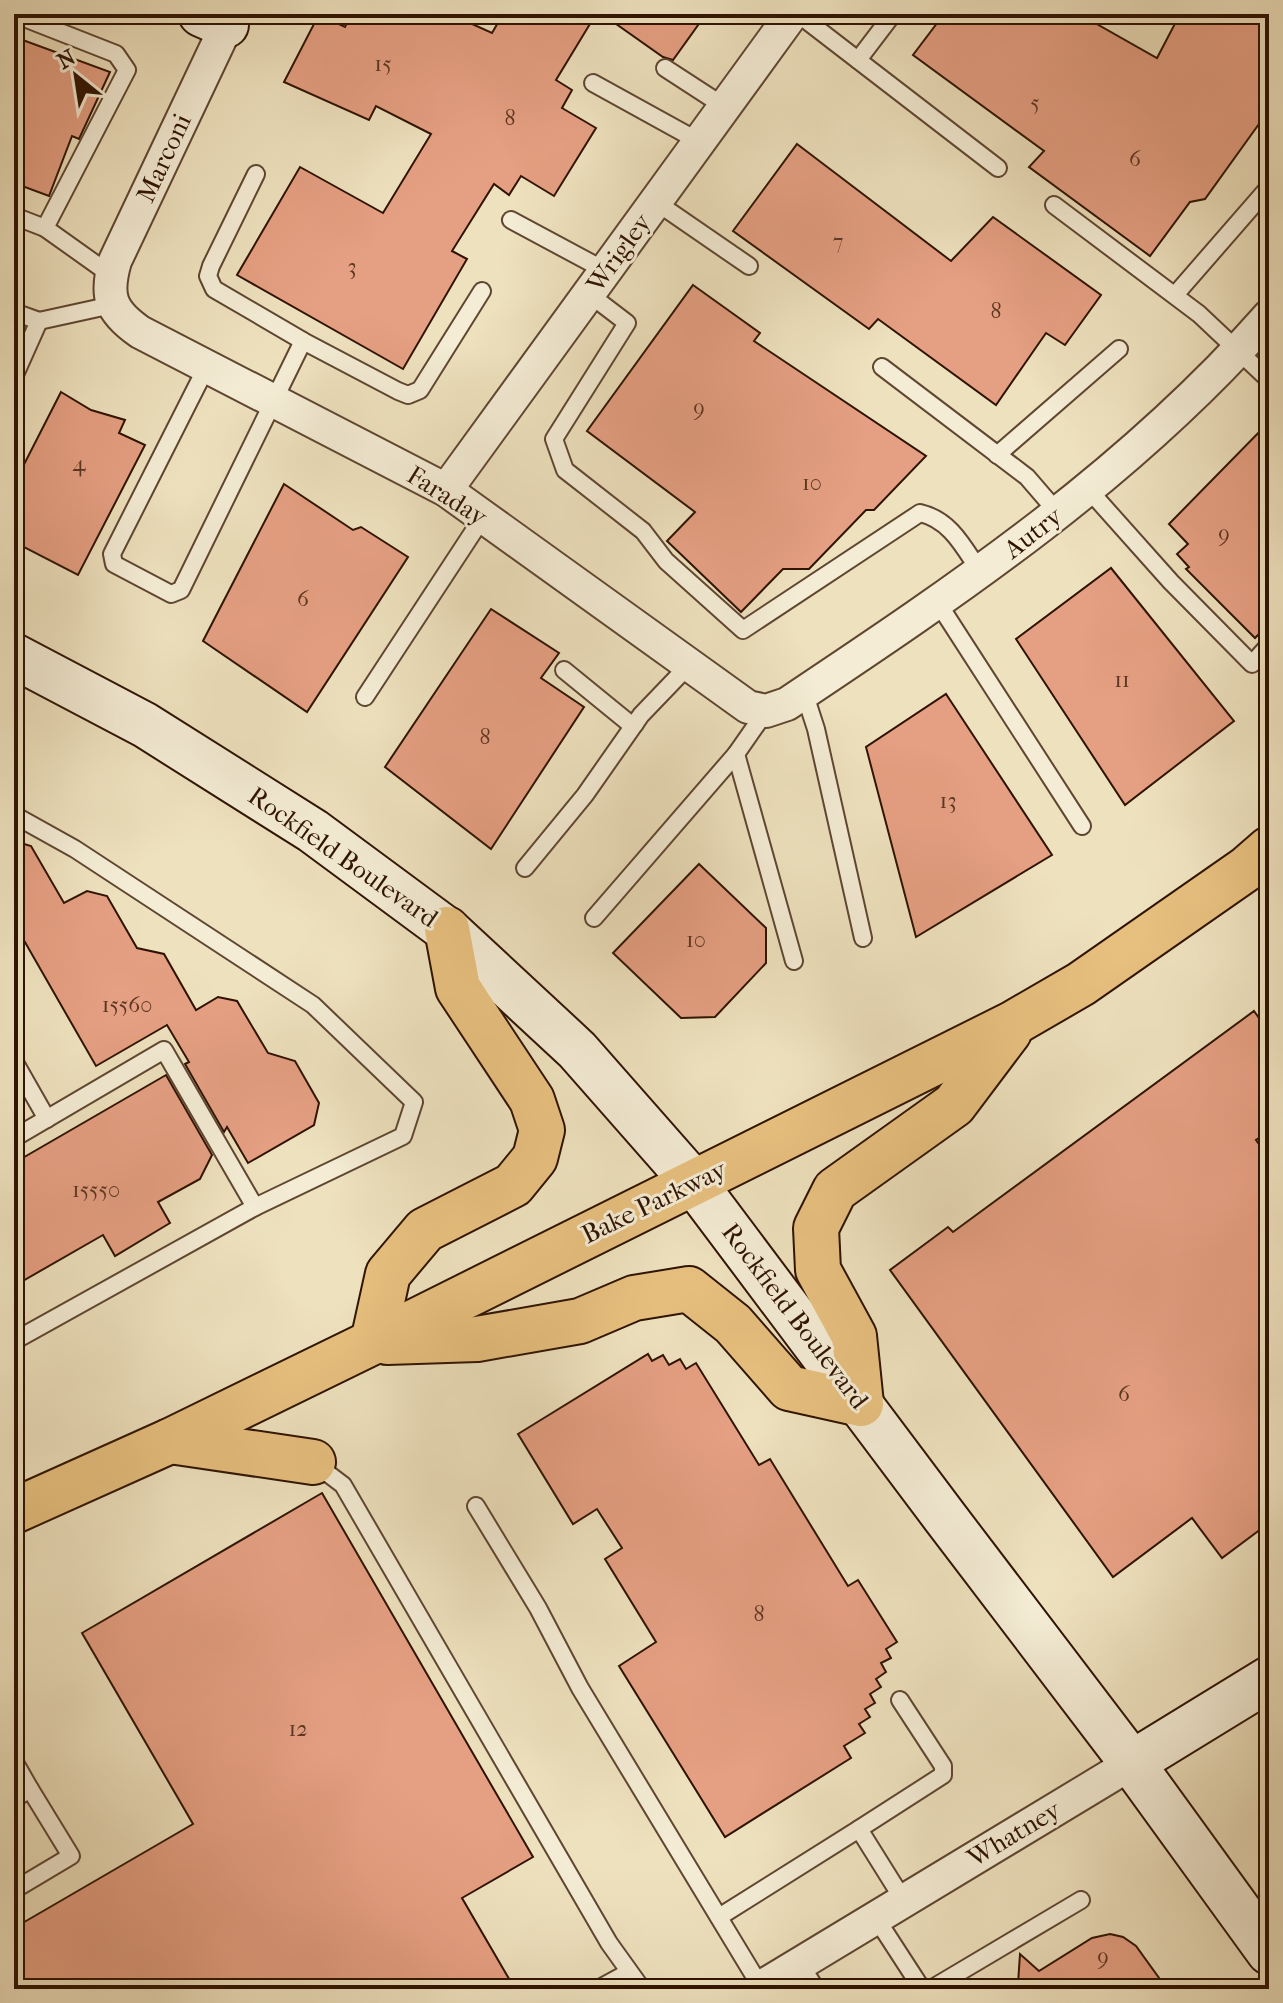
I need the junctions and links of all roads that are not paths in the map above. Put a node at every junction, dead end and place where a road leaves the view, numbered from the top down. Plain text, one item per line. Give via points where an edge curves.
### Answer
1 (14, 14) edge
2 (795, 14) edge
3 (893, 14) edge
4 (219, 18) edge
5 (858, 60) junction
6 (665, 68) dead end
7 (593, 83) dead end
8 (725, 107) junction
9 (700, 142) junction
10 (998, 168) dead end
11 (256, 174) dead end
12 (1269, 187) edge
13 (656, 202) junction
14 (1054, 205) dead end
15 (14, 216) edge
16 (511, 220) dead end
17 (45, 228) junction
18 (749, 266) dead end
19 (598, 282) junction
20 (112, 290) junction
21 (482, 291) dead end
22 (1175, 295) junction
23 (14, 312) edge
24 (1269, 316) edge
25 (39, 321) junction
26 (303, 341) junction
27 (1119, 349) dead end
28 (1240, 349) junction
29 (207, 366) junction
30 (882, 367) dead end
31 (14, 377) edge
32 (1269, 380) edge
33 (274, 401) junction
34 (997, 455) junction
35 (1088, 489) junction
36 (446, 490) junction
37 (1058, 513) junction
38 (483, 517) junction
39 (981, 573) junction
40 (938, 603) junction
41 (1269, 645) edge
42 (14, 656) edge
43 (689, 665) junction
44 (564, 670) dead end
45 (804, 692) junction
46 (365, 697) dead end
47 (766, 711) junction
48 (635, 724) junction
49 (736, 754) junction
50 (14, 815) edge
51 (1082, 826) dead end
52 (1269, 849) edge
53 (525, 868) dead end
54 (594, 918) dead end
55 (447, 929) junction
56 (863, 938) dead end
57 (794, 961) dead end
58 (1018, 1021) junction
59 (14, 1061) edge
60 (47, 1119) junction
61 (14, 1138) edge
62 (694, 1183) junction
63 (255, 1207) junction
64 (14, 1341) edge
65 (373, 1342) junction
66 (861, 1404) junction
67 (170, 1441) junction
68 (313, 1462) joint
69 (476, 1506) dead end
70 (14, 1511) edge
71 (1269, 1679) edge
72 (900, 1700) dead end
73 (14, 1761) edge
74 (1132, 1763) junction
75 (30, 1789) junction
76 (14, 1799) edge
77 (859, 1829) junction
78 (14, 1890) edge
79 (1081, 1900) dead end
80 (904, 1901) junction
81 (719, 1917) junction
82 (876, 1918) junction
83 (1269, 1952) edge
84 (629, 1972) junction
85 (808, 1977) edge
86 (760, 1988) edge
87 (598, 1989) edge
88 (642, 1989) edge
89 (922, 1989) edge
90 (931, 1989) edge

1 - 17 lane via 116,54 127,70
2 - 5 lane
2 - 8 street, Wrigley
3 - 5 lane
4 - 20 street, Marconi
5 - 10 lane
6 - 8 lane
7 - 9 lane
8 - 9 street, Wrigley
9 - 13 street, Wrigley
11 - 26 lane via 208,276 214,289
12 - 22 lane
13 - 18 lane
13 - 19 street, Wrigley
14 - 22 lane
15 - 17 lane
16 - 19 lane
17 - 20 lane
19 - 36 street, Wrigley
19 - 39 lane via 627,323 554,439 565,470 643,531 666,561 743,630 920,513 936,517 953,532
20 - 25 lane
20 - 29 street, Faraday via 123,320
21 - 26 lane via 420,390 408,395
22 - 28 lane
23 - 25 lane
24 - 28 street, Autry
25 - 31 lane
26 - 33 lane
27 - 34 lane
28 - 32 lane
28 - 35 street, Autry
29 - 33 street, Faraday
29 - 33 lane via 112,554 114,564 171,594 181,590
30 - 34 lane
33 - 36 street, Faraday
34 - 37 lane via 1027,477
35 - 37 street, Autry
35 - 41 lane via 1252,664
36 - 38 street, Faraday
37 - 39 street, Autry
38 - 43 street, Faraday
38 - 46 lane
39 - 40 street, Autry
40 - 45 street, Autry
40 - 51 lane
42 - 55 street, Rockfield Boulevard via 145,725 313,831
43 - 47 street, Faraday via 748,707
43 - 48 lane
44 - 48 lane
45 - 47 street, Autry
45 - 56 lane
47 - 49 lane
48 - 53 lane
49 - 54 lane
49 - 57 lane
50 - 63 lane via 75,849 313,1005 414,1102 403,1136
52 - 58 main road, Bake Parkway via 1145,941
55 - 62 street, Rockfield Boulevard via 577,1050
55 - 65 main road via 458,988 532,1100 542,1130 535,1158 513,1185 425,1230 388,1274
58 - 62 main road, Bake Parkway
58 - 66 main road via 954,1105 835,1190 816,1228 818,1270 854,1336
59 - 60 lane
60 - 61 lane
60 - 63 lane via 164,1050
62 - 65 main road, Bake Parkway
62 - 66 street, Rockfield Boulevard
63 - 64 lane
65 - 66 main road via 477,1339 580,1321 634,1298 689,1289 733,1324 789,1388
65 - 67 main road, Bake Parkway
66 - 74 street, Rockfield Boulevard
67 - 68 main road
67 - 70 main road, Bake Parkway
68 - 84 lane via 343,1485
69 - 81 lane
71 - 74 street, Whatney
72 - 77 lane via 943,1766 943,1775
73 - 75 lane
74 - 80 street, Whatney
74 - 83 street, Rockfield Boulevard
75 - 76 lane
75 - 78 lane via 71,1856
77 - 80 lane
77 - 81 lane
79 - 90 lane
80 - 82 street, Whatney
81 - 86 lane
82 - 85 street, Whatney
82 - 89 lane
84 - 87 lane
84 - 88 lane
85 - 86 street, Whatney

